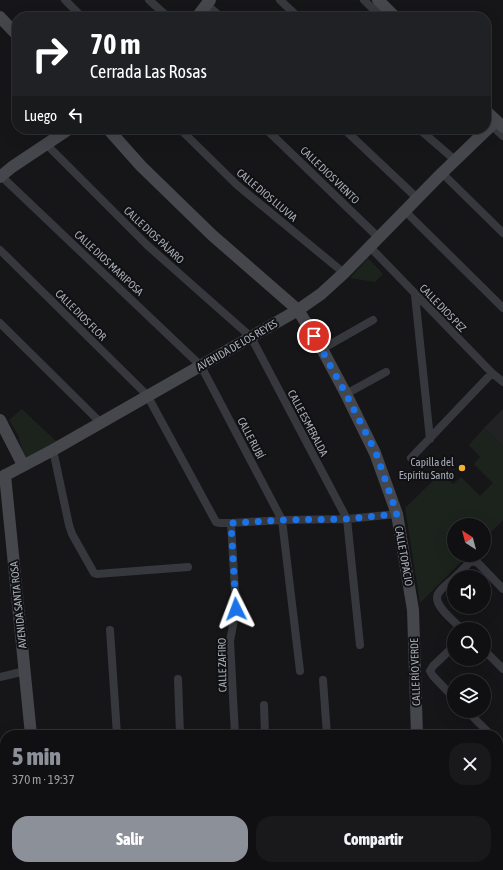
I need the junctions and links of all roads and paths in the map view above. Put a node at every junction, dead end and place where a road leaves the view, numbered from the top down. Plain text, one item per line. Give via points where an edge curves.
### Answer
1 (65, 0) edge
2 (149, 0) edge
3 (280, 0) edge
4 (364, 0) edge
5 (378, 0) edge
6 (208, 2) edge
7 (77, 12) edge
8 (162, 12) edge
9 (201, 12) edge
10 (217, 12) edge
11 (293, 12) edge
12 (376, 12) edge
13 (390, 12) edge
14 (0, 18) edge
15 (12, 30) edge
16 (494, 123) edge
17 (61, 134) edge
18 (112, 134) edge
19 (185, 134) edge
20 (271, 134) edge
21 (349, 134) edge
22 (425, 134) edge
23 (482, 134) edge
24 (503, 136) edge
25 (46, 144) junction
26 (455, 160) junction
27 (442, 173) junction
28 (0, 176) edge
29 (417, 198) junction
30 (405, 211) junction
31 (503, 233) edge
32 (379, 238) junction
33 (370, 247) junction
34 (0, 250) edge
35 (344, 273) junction
36 (415, 295) junction
37 (503, 308) edge
38 (298, 310) junction
39 (373, 320) dead end
40 (0, 323) edge
41 (251, 337) junction
42 (322, 349) junction
43 (201, 366) junction
44 (386, 372) dead end
45 (492, 373) junction
46 (503, 382) edge
47 (346, 394) junction
48 (147, 395) junction
49 (0, 420) edge
50 (100, 422) junction
51 (430, 439) junction
52 (53, 450) junction
53 (411, 458) dead end
54 (23, 465) junction
55 (2, 477) edge
56 (397, 514) junction
57 (347, 519) junction
58 (282, 520) junction
59 (231, 523) junction
60 (188, 567) dead end
61 (462, 570) edge
62 (484, 570) edge
63 (491, 577) edge
64 (447, 586) edge
65 (502, 588) edge
66 (413, 610) joint
67 (447, 614) edge
68 (447, 614) edge
69 (455, 622) edge
70 (110, 630) dead end
71 (360, 645) dead end
72 (447, 652) edge
73 (491, 657) edge
74 (503, 669) edge
75 (25, 671) junction
76 (300, 671) dead end
77 (0, 676) edge
78 (178, 679) dead end
79 (323, 680) dead end
80 (447, 691) edge
81 (264, 706) dead end
82 (474, 718) edge
83 (31, 730) edge
84 (117, 730) edge
85 (180, 730) edge
86 (235, 730) edge
87 (265, 730) edge
88 (327, 730) edge
89 (417, 730) edge
90 (486, 730) edge

1 - 7 street
2 - 8 street
3 - 11 street
4 - 12 street
5 - 13 street
6 - 9 street
6 - 10 street
14 - 15 street
16 - 24 street
17 - 25 street
18 - 38 street, CALLE TOPACIO via 141,166 206,229
19 - 35 street, CALLE DIOS LLUVIA via 237,185
20 - 32 street, CALLE DIOS VIENTO
21 - 29 street
22 - 26 street
23 - 26 street, AVENIDA DE LOS REYES
25 - 28 street
25 - 41 street, CALLE DIOS PÁJARO via 147,245
26 - 27 street, AVENIDA DE LOS REYES
27 - 29 street, AVENIDA DE LOS REYES
27 - 31 street
28 - 43 street, CALLE DIOS MARIPOSA
29 - 30 street, AVENIDA DE LOS REYES
30 - 32 street, AVENIDA DE LOS REYES
30 - 37 street
32 - 33 street, AVENIDA DE LOS REYES
33 - 35 street, AVENIDA DE LOS REYES
33 - 36 street, CALLE DIOS PEZ
34 - 48 street, CALLE DIOS FLOR
35 - 38 street, AVENIDA DE LOS REYES
36 - 45 street, CALLE DIOS PEZ
36 - 51 street
38 - 41 street, AVENIDA DE LOS REYES
38 - 42 street, CALLE TOPACIO
39 - 42 street
40 - 50 street
41 - 43 street, AVENIDA DE LOS REYES
41 - 57 street, CALLE ESMERALDA
42 - 47 street, CALLE TOPACIO
43 - 48 street, AVENIDA DE LOS REYES
43 - 58 street, CALLE RUBÍ
44 - 47 street
45 - 46 street, CALLE DIOS PEZ
45 - 51 street
47 - 56 street, CALLE TOPACIO via 376,453
48 - 50 street, AVENIDA DE LOS REYES
48 - 59 street via 216,522
49 - 54 street
50 - 52 street, AVENIDA DE LOS REYES
51 - 53 street
52 - 54 street, AVENIDA DE LOS REYES
52 - 60 street via 69,525 94,573
54 - 55 street, AVENIDA DE LOS REYES
55 - 75 street, AVENIDA SANTA ROSA
56 - 57 street
56 - 66 street, CALLE TOPACIO
57 - 58 street
57 - 71 street
58 - 59 street
58 - 76 street
59 - 86 street, CALLE ZAFIRO via 236,609 230,642
61 - 62 street via 473,561
63 - 65 street
64 - 67 street via 436,599
66 - 89 street, CALLE RÍO VERDE
68 - 69 street
70 - 84 street
72 - 80 street via 430,671
73 - 74 street
75 - 77 street
75 - 83 street, AVENIDA SANTA ROSA
78 - 85 street
79 - 88 street
81 - 87 street
82 - 90 street

